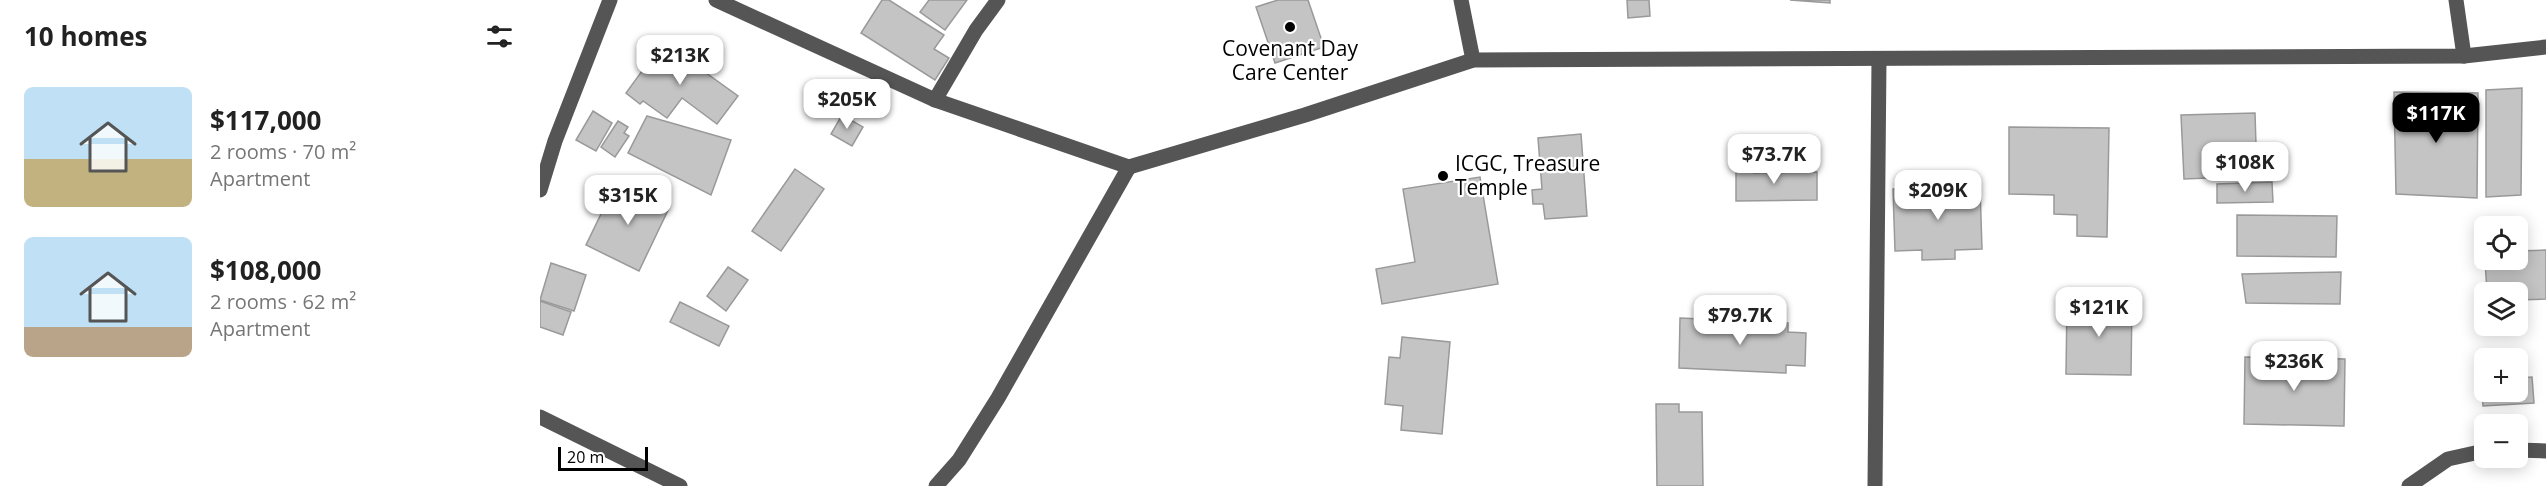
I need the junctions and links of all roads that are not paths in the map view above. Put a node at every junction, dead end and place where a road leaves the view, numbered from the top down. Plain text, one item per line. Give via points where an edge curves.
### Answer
1 (610, 0) edge
2 (716, 0) edge
3 (998, 0) edge
4 (1461, 0) edge
5 (2456, 0) edge
6 (2546, 47) edge
7 (2464, 56) junction
8 (1473, 60) junction
9 (1879, 60) junction
10 (935, 100) junction
11 (1129, 167) junction
12 (540, 190) edge
13 (540, 417) edge
14 (2528, 450) edge
15 (2546, 451) edge
16 (2474, 453) edge
17 (681, 486) edge
18 (936, 486) edge
19 (1875, 486) edge
20 (2409, 486) edge

1 - 12 street
2 - 10 street
3 - 10 street
4 - 8 street
5 - 7 street
6 - 7 street
7 - 9 street
8 - 9 street
8 - 11 street
9 - 19 street
10 - 11 street
11 - 18 street via 999,398 959,460
13 - 17 street
14 - 15 street
16 - 20 street via 2448,459

